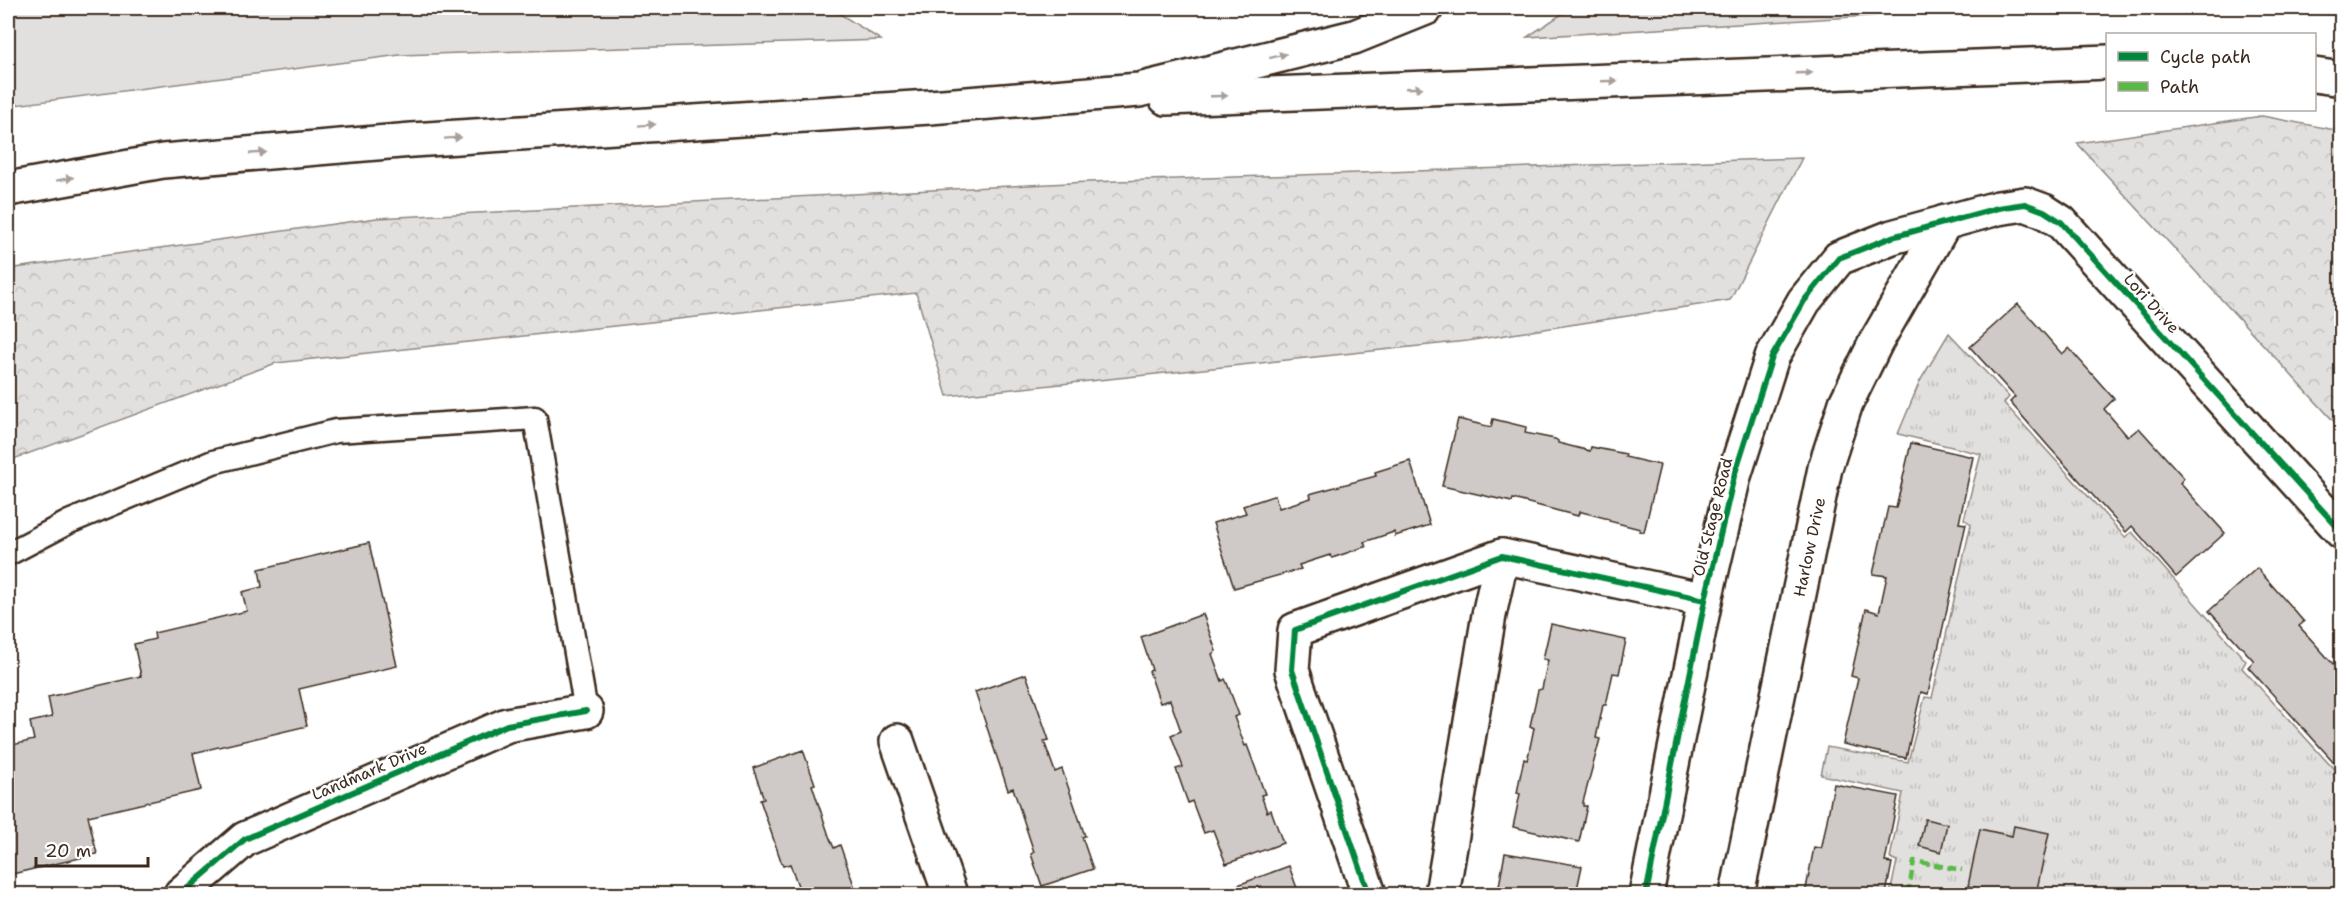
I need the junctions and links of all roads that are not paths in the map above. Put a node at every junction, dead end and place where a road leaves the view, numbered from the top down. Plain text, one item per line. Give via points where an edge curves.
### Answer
1 (1426, 8) edge
2 (2106, 62) edge
3 (2316, 75) edge
4 (2342, 79) edge
5 (930, 107) junction
6 (8, 189) edge
7 (1945, 222) junction
8 (1892, 237) joint
9 (2342, 532) edge
10 (8, 554) edge
11 (1502, 556) junction
12 (1706, 600) junction
13 (586, 711) joint
14 (897, 741) dead end
15 (181, 894) edge
16 (950, 894) edge
17 (1369, 894) edge
18 (1442, 894) edge
19 (1646, 894) edge
20 (1737, 894) edge

5 -> 1 main road via 1139,90 1354,37
5 -> 2 main road
3 - 4 main road
6 -> 5 main road via 163,161 412,140
7 - 8 main road, Lori Drive
7 - 9 main road, Lori Drive via 2025,204 2061,222
7 - 20 main road, Harlow Drive via 1866,362 1846,403 1829,457
8 - 12 main road, Old Stage Road via 1839,258 1804,301 1772,357 1734,476
10 - 13 lane via 69,522 236,456 336,431 535,418
11 - 12 main road
11 - 17 main road via 1295,630 1292,670
11 - 18 main road
12 - 19 main road, Old Stage Road
13 - 15 main road, Landmark Drive via 507,725 245,839
14 - 16 main road

